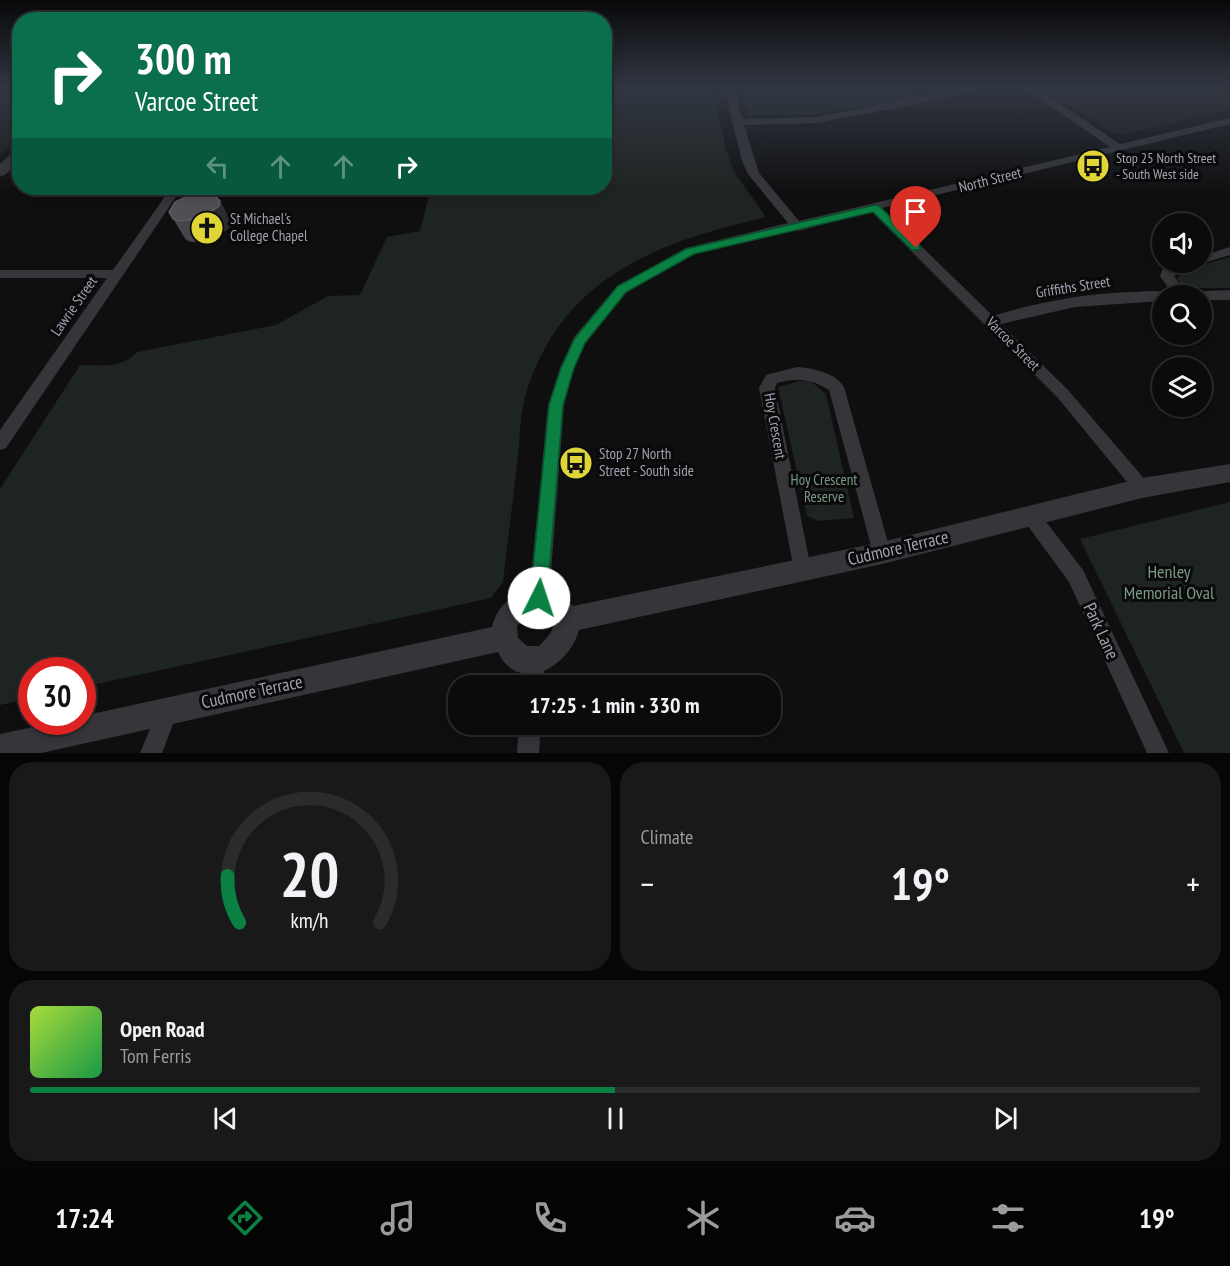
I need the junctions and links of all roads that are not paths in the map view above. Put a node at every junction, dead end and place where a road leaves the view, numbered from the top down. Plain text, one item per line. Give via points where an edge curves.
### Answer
1 (737, 122) edge
2 (1080, 122) edge
3 (1225, 122) edge
4 (1119, 148) junction
5 (12, 161) edge
6 (0, 172) edge
7 (171, 195) edge
8 (875, 208) junction
9 (798, 226) junction
10 (1230, 251) edge
11 (1212, 257) edge
12 (0, 274) edge
13 (116, 274) junction
14 (1212, 295) edge
15 (1230, 295) edge
16 (1152, 296) edge
17 (991, 322) junction
18 (0, 443) edge
19 (1230, 473) edge
20 (1142, 488) junction
21 (1031, 516) junction
22 (882, 553) junction
23 (802, 569) junction
24 (539, 598) junction
25 (566, 620) junction
26 (505, 637) junction
27 (534, 673) edge
28 (167, 711) junction
29 (529, 735) edge
30 (0, 747) edge
31 (151, 753) edge
32 (528, 753) edge
33 (1158, 753) edge

1 - 9 street via 754,174
2 - 4 street
3 - 4 street, North Street
4 - 8 street, North Street
5 - 6 street
7 - 13 street, Lawrie Street
8 - 9 street, North Street
8 - 17 street, Varcoe Street
9 - 24 street, North Street via 690,251 656,268 622,289 579,341 556,405
10 - 11 street
12 - 13 street
13 - 18 street, Lawrie Street
14 - 15 street
16 - 17 street, Griffiths Street via 1063,302
17 - 20 street, Varcoe Street via 1063,394
19 - 20 street, Cudmore Terrace
20 - 21 street, Cudmore Terrace
21 - 22 street, Cudmore Terrace
21 - 33 street, Park Lane via 1076,576
22 - 23 street, Cudmore Terrace
22 - 23 street, Hoy Crescent via 836,387 818,375 786,375 771,380 767,388
23 - 25 street, Cudmore Terrace
24 - 25 street via 557,605
24 - 26 street via 524,601 513,610 505,625
25 - 27 street via 566,635 559,648
26 - 27 street via 513,653
26 - 28 street, Cudmore Terrace
28 - 30 street, Cudmore Terrace
28 - 31 street
29 - 32 street

